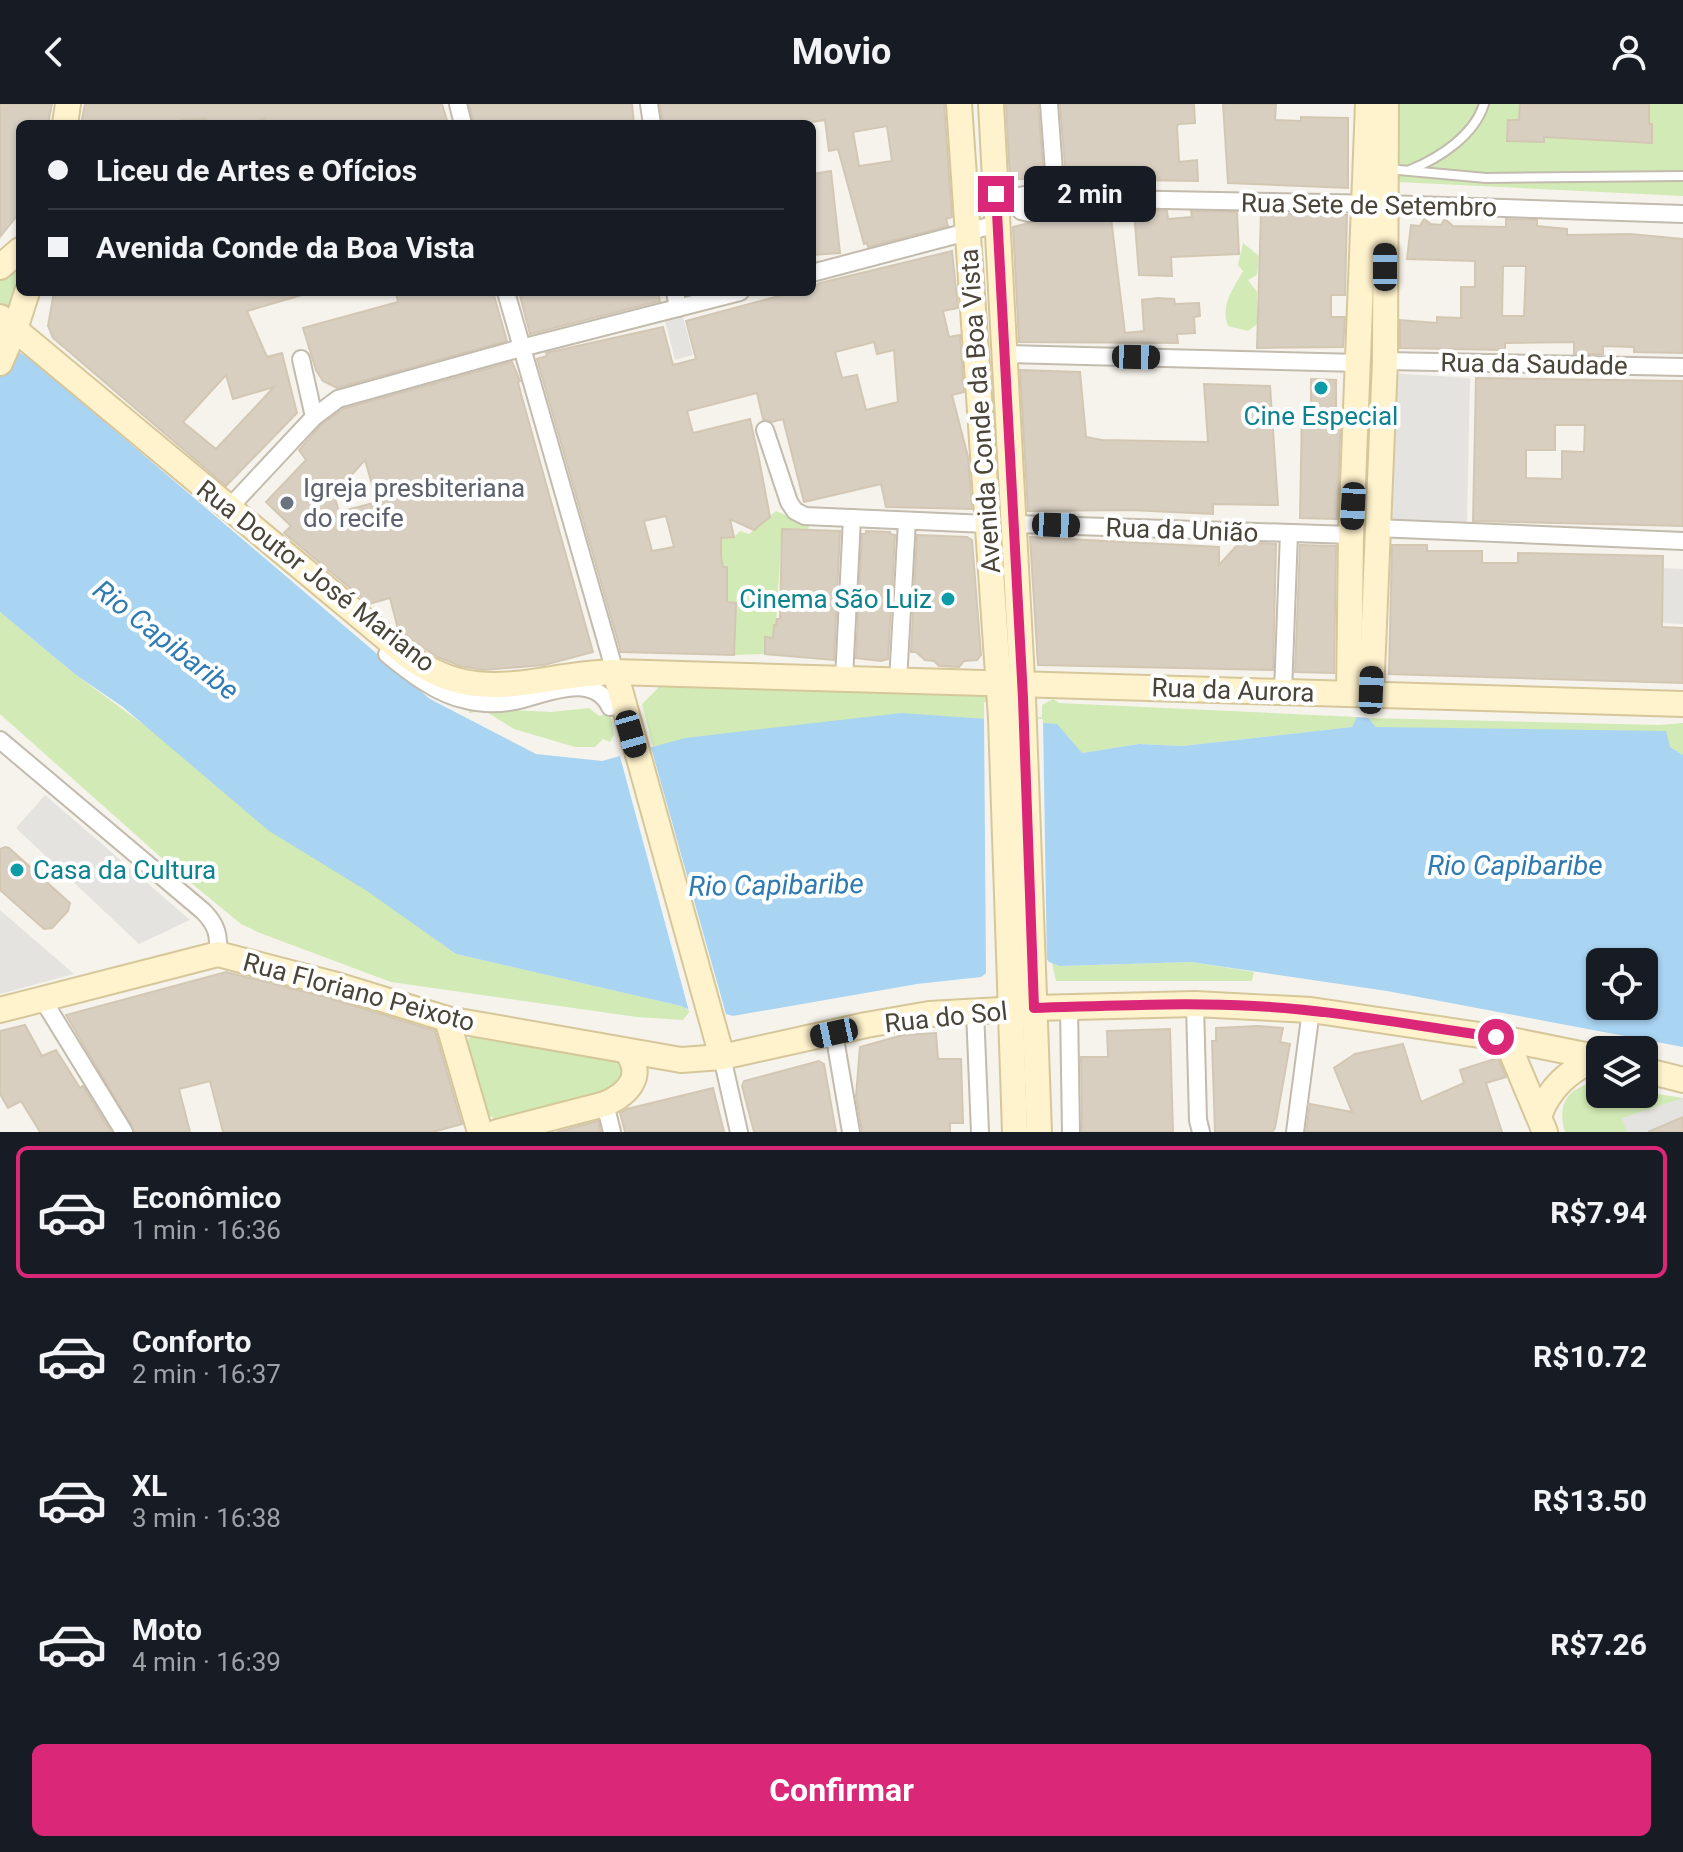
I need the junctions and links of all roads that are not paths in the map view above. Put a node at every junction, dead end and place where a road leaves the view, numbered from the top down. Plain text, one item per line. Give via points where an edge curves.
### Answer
1 (959, 104) edge
2 (991, 104) edge
3 (1049, 104) edge
4 (1368, 104) edge
5 (1386, 104) edge
6 (1484, 104) edge
7 (1384, 169) junction
8 (1410, 171) junction
9 (1683, 176) edge
10 (1375, 204) junction
11 (1683, 214) edge
12 (997, 224) junction
13 (968, 232) junction
14 (16, 253) edge
15 (0, 267) edge
16 (816, 272) edge
17 (26, 296) edge
18 (507, 296) edge
19 (708, 296) edge
20 (676, 300) edge
21 (13, 333) edge
22 (521, 348) junction
23 (1004, 354) junction
24 (301, 359) dead end
25 (1385, 361) junction
26 (0, 363) edge
27 (1359, 363) junction
28 (1683, 367) edge
29 (314, 417) junction
30 (765, 430) dead end
31 (228, 509) junction
32 (852, 518) junction
33 (907, 521) junction
34 (987, 524) junction
35 (1013, 524) junction
36 (1376, 528) junction
37 (1289, 533) junction
38 (1351, 535) junction
39 (1683, 541) edge
40 (615, 672) junction
41 (844, 679) junction
42 (898, 681) junction
43 (1010, 684) junction
44 (1283, 692) junction
45 (1360, 694) junction
46 (1683, 704) edge
47 (616, 706) junction
48 (0, 740) edge
49 (218, 954) junction
50 (54, 993) junction
51 (1195, 1004) junction
52 (1069, 1007) junction
53 (1023, 1009) junction
54 (0, 1010) edge
55 (1311, 1010) junction
56 (975, 1011) junction
57 (447, 1019) junction
58 (834, 1033) junction
59 (1506, 1039) junction
60 (627, 1052) junction
61 (1586, 1056) edge
62 (722, 1057) junction
63 (1586, 1064) edge
64 (1658, 1074) edge
65 (1683, 1080) edge
66 (605, 1104) junction
67 (1542, 1124) edge
68 (124, 1132) edge
69 (480, 1132) edge
70 (497, 1132) edge
71 (612, 1132) edge
72 (739, 1132) edge
73 (851, 1132) edge
74 (980, 1132) edge
75 (1015, 1132) edge
76 (1039, 1132) edge
77 (1071, 1132) edge
78 (1201, 1132) edge
79 (1295, 1132) edge

1 - 13 main road, Avenida Conde da Boa Vista
2 - 12 main road, Avenida Conde da Boa Vista
3 - 10 street, Rua Sete de Setembro via 1056,198
4 - 10 main road
5 - 7 main road
6 - 8 lane via 1469,130 1448,150
7 - 8 lane
7 - 10 main road
8 - 9 lane via 1486,178
10 - 11 street, Rua Sete de Setembro
10 - 25 main road
10 - 27 main road
12 - 13 street
12 - 23 main road, Avenida Conde da Boa Vista
13 - 16 street
13 - 34 main road, Avenida Conde da Boa Vista
14 - 15 main road
17 - 21 main road
18 - 22 street
19 - 20 street
20 - 22 street
21 - 26 main road
21 - 31 main road, Rua Doutor José Mariano
21 - 47 street via 422,680 468,701 512,701 576,687 591,689
22 - 29 street via 338,399
22 - 40 street
23 - 27 street
23 - 35 main road, Avenida Conde da Boa Vista
24 - 29 street
25 - 28 street, Rua da Saudade
25 - 36 main road
27 - 38 main road
29 - 31 street
30 - 32 street via 795,511
31 - 40 main road, Rua Doutor José Mariano via 404,653 440,675 488,687
32 - 33 street
32 - 41 street
33 - 34 street
33 - 42 street
34 - 43 main road, Avenida Conde da Boa Vista
35 - 37 street, Rua da União
35 - 43 main road, Avenida Conde da Boa Vista
36 - 39 street
36 - 45 main road
37 - 38 street, Rua da União
37 - 44 street
38 - 45 main road
40 - 41 main road, Rua Doutor José Mariano
40 - 47 main road
41 - 42 main road, Rua Doutor José Mariano
42 - 43 main road, Rua Doutor José Mariano
43 - 44 main road, Rua da Aurora
43 - 53 main road, Avenida Conde da Boa Vista
44 - 45 main road, Rua da Aurora
45 - 46 main road, Rua da Aurora
47 - 62 main road
48 - 49 street via 209,917 219,938
49 - 50 main road, Rua Floriano Peixoto
49 - 57 main road, Rua Floriano Peixoto
50 - 54 main road, Rua Floriano Peixoto
50 - 68 street
51 - 52 main road, Rua do Sol
51 - 55 main road, Rua do Sol
51 - 78 street
52 - 53 main road, Rua do Sol
52 - 77 street
53 - 56 main road, Rua do Sol
53 - 75 main road
53 - 76 main road
55 - 59 main road, Rua do Sol
55 - 79 street
56 - 58 main road, Rua do Sol via 909,1017
56 - 74 street
57 - 60 main road, Rua Floriano Peixoto
57 - 69 main road
58 - 62 main road, Rua do Sol
58 - 73 street
59 - 61 main road, Rua do Sol
59 - 67 main road
60 - 62 main road, Rua Floriano Peixoto via 681,1060
60 - 66 main road via 634,1080 621,1097
62 - 72 street
63 - 67 main road via 1545,1098
64 - 65 main road
66 - 70 main road
66 - 71 street

